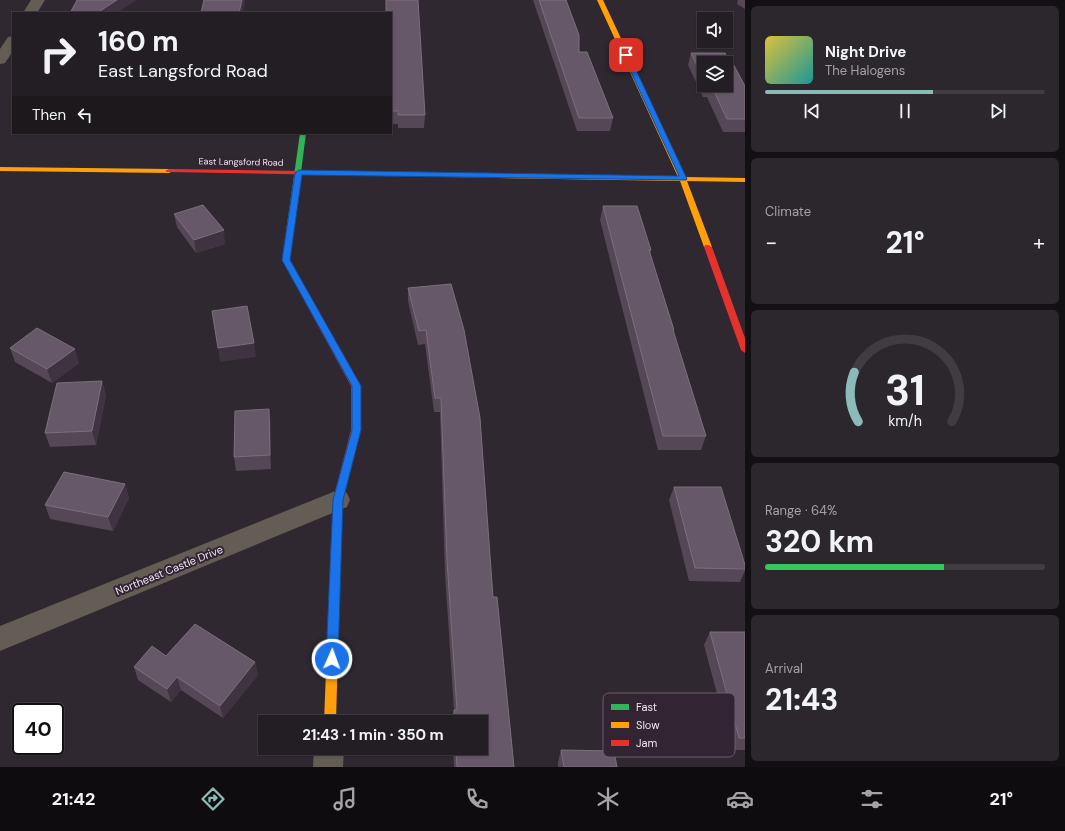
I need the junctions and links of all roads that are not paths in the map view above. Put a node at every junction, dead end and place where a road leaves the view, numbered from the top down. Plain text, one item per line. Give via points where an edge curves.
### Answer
1 (38, 0) edge
2 (600, 0) edge
3 (31, 12) edge
4 (12, 42) edge
5 (0, 60) edge
6 (303, 134) edge
7 (0, 169) edge
8 (299, 173) junction
9 (684, 179) junction
10 (745, 180) edge
11 (745, 350) edge
12 (338, 500) junction
13 (0, 639) edge
14 (330, 715) edge
15 (329, 755) edge
16 (328, 767) edge

1 - 3 street
2 - 9 street
4 - 5 street
6 - 8 street
7 - 8 street, East Langsford Road
8 - 9 street, East Langsford Road
8 - 12 street via 286,260 356,386 356,430
9 - 10 street, East Langsford Road
9 - 11 street
12 - 13 street, Northeast Castle Drive
12 - 14 street
15 - 16 street

